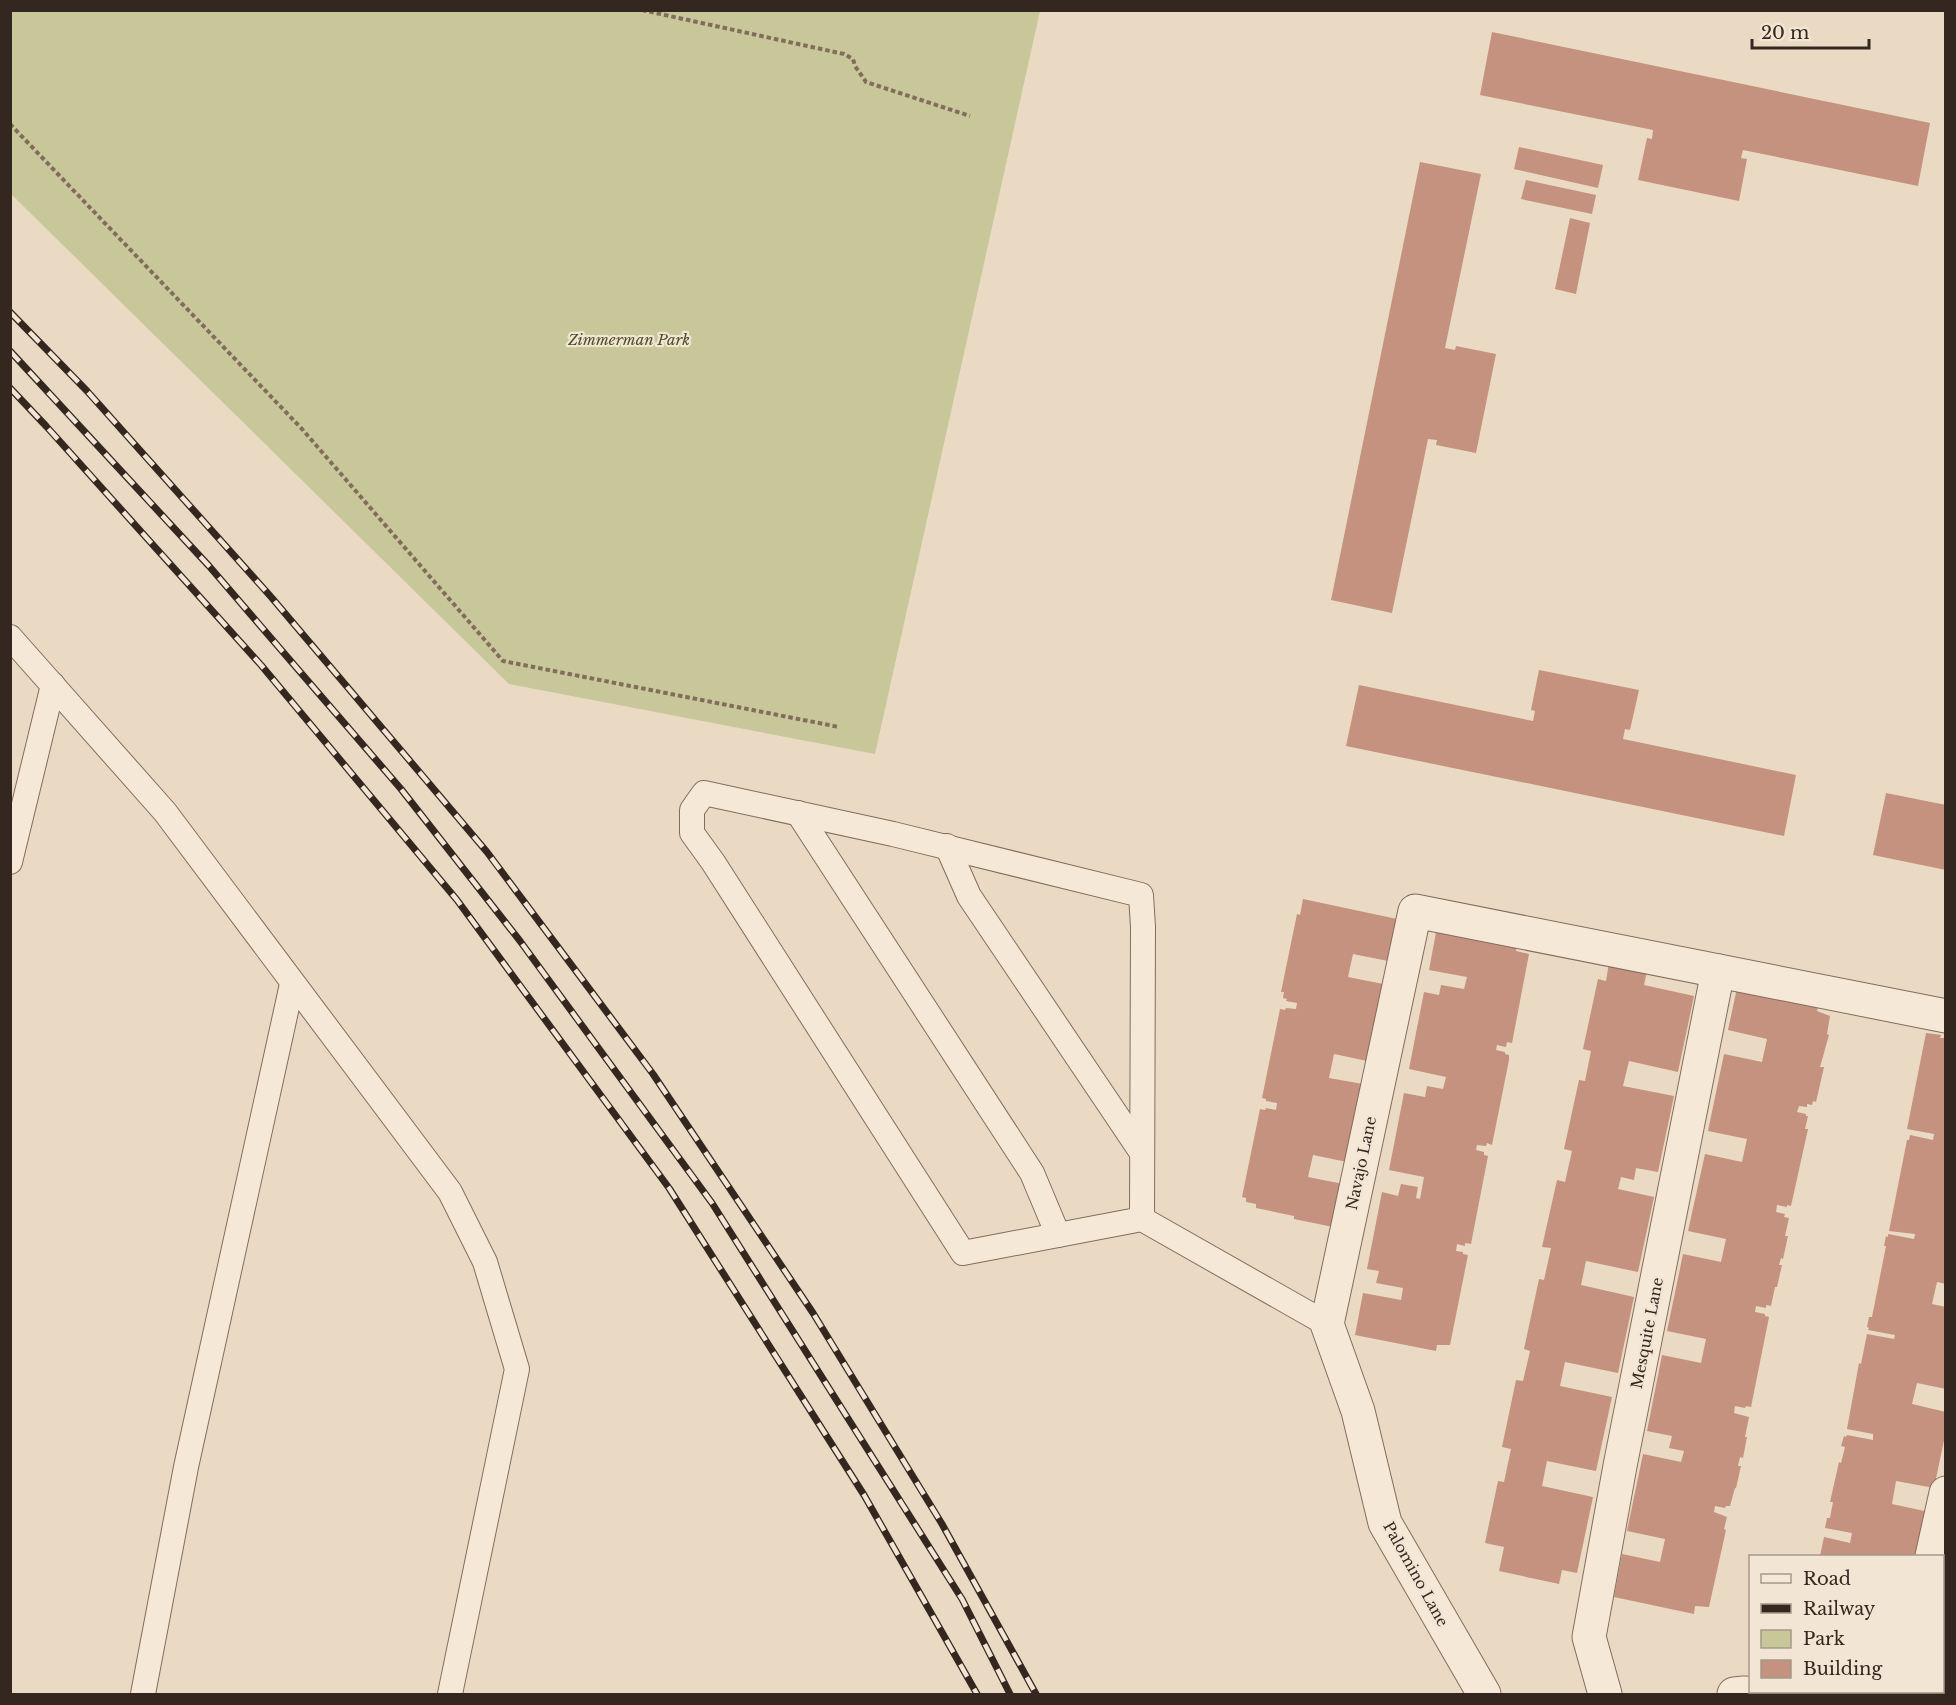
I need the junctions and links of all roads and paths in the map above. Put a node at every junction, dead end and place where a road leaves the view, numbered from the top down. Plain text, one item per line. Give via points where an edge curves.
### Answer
1 (642, 10) edge
2 (970, 116) dead end
3 (10, 124) edge
4 (10, 637) edge
5 (53, 685) junction
6 (839, 728) dead end
7 (798, 813) junction
8 (947, 846) junction
9 (10, 862) edge
10 (1718, 971) junction
11 (292, 984) junction
12 (1946, 1016) edge
13 (1142, 1154) junction
14 (1142, 1219) junction
15 (1058, 1235) junction
16 (1327, 1324) junction
17 (1946, 1493) edge
18 (1932, 1555) edge
19 (143, 1695) edge
20 (450, 1695) edge
21 (1484, 1695) edge
22 (1605, 1695) edge
23 (1734, 1695) edge
24 (1758, 1695) edge

1 - 2 path via 844,54 853,59 866,82
3 - 6 path via 302,429 503,661
4 - 5 lane
5 - 9 lane
5 - 11 lane via 165,812
7 - 8 lane
7 - 15 lane via 1032,1173
7 - 15 lane via 704,793 692,810 692,833 963,1253
8 - 13 lane via 969,897
8 - 13 lane via 1141,895
10 - 12 street
10 - 16 street, Navajo Lane via 1415,911
10 - 22 street, Mesquite Lane via 1589,1637
11 - 19 lane via 188,1455
11 - 20 lane via 450,1192 485,1262 516,1369
13 - 14 lane
14 - 15 lane
14 - 16 lane
16 - 21 street, Palomino Lane via 1358,1411 1385,1523
17 - 18 street
23 - 24 street

